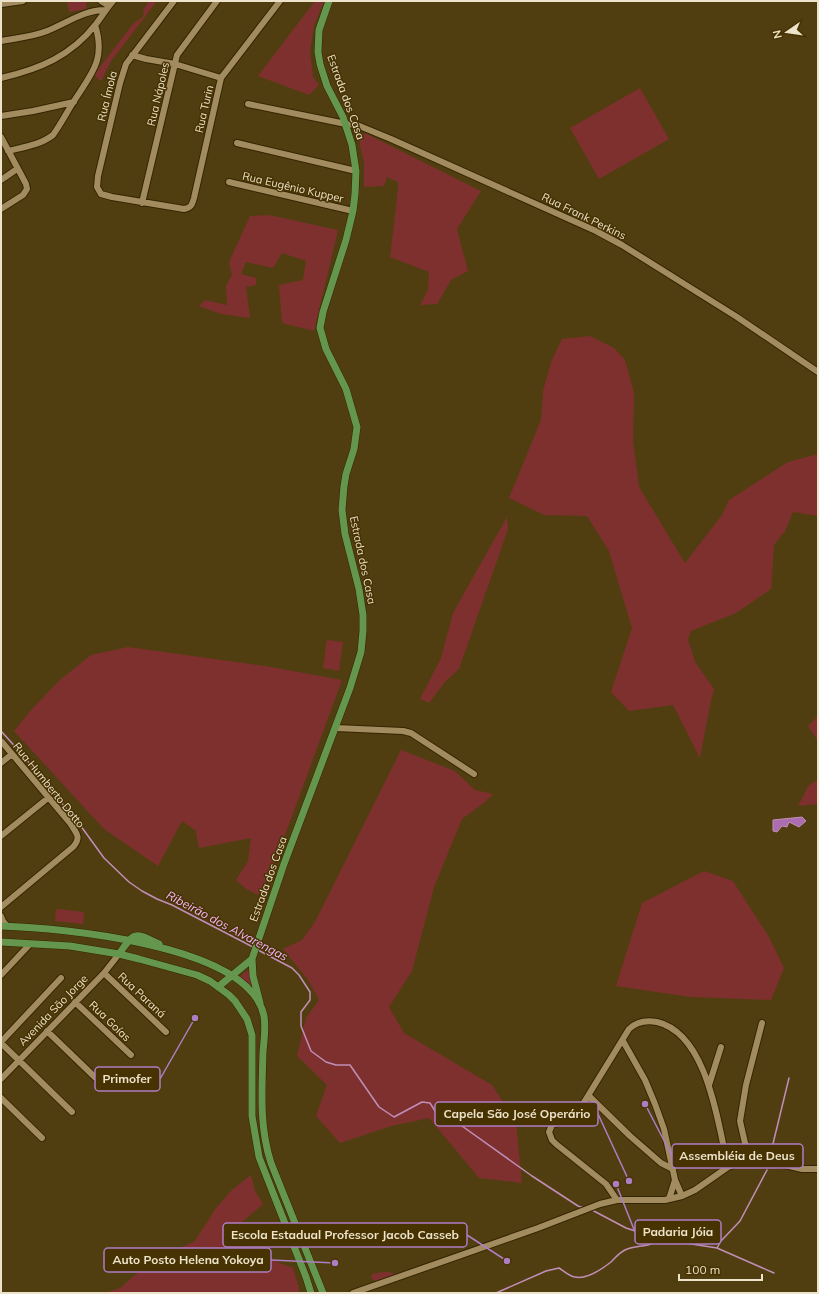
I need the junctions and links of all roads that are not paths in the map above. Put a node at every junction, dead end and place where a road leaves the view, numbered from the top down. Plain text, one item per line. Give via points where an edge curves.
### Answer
1 (23, 1) edge
2 (101, 1) edge
3 (174, 1) edge
4 (217, 1) edge
5 (280, 1) edge
6 (329, 1) edge
7 (1, 4) edge
8 (109, 6) edge
9 (95, 25) junction
10 (1, 41) edge
11 (132, 55) junction
12 (175, 64) junction
13 (1, 78) edge
14 (222, 78) junction
15 (74, 102) junction
16 (248, 104) dead end
17 (1, 116) edge
18 (346, 124) junction
19 (1, 137) edge
20 (237, 143) dead end
21 (8, 150) junction
22 (17, 169) junction
23 (356, 171) junction
24 (1, 180) edge
25 (229, 182) dead end
26 (142, 202) junction
27 (1, 209) edge
28 (353, 211) junction
29 (818, 372) edge
30 (336, 728) junction
31 (2, 742) edge
32 (12, 754) junction
33 (1, 763) edge
34 (474, 774) dead end
35 (48, 798) junction
36 (1, 836) edge
37 (1, 907) edge
38 (1, 916) edge
39 (4, 926) edge
40 (128, 941) junction
41 (1, 942) edge
42 (30, 944) junction
43 (119, 954) junction
44 (253, 956) junction
45 (244, 966) junction
46 (222, 969) junction
47 (104, 973) junction
48 (1, 975) edge
49 (232, 976) junction
50 (61, 978) dead end
51 (218, 987) junction
52 (75, 1002) junction
53 (260, 1003) junction
54 (762, 1023) dead end
55 (47, 1031) junction
56 (166, 1032) dead end
57 (623, 1041) junction
58 (1, 1042) edge
59 (721, 1047) dead end
60 (131, 1055) dead end
61 (19, 1060) junction
62 (1, 1079) edge
63 (103, 1085) dead end
64 (709, 1086) junction
65 (589, 1096) junction
66 (1, 1098) edge
67 (72, 1112) dead end
68 (42, 1138) dead end
69 (754, 1160) junction
70 (728, 1167) junction
71 (673, 1169) junction
72 (818, 1169) edge
73 (675, 1180) junction
74 (682, 1196) junction
75 (669, 1199) junction
76 (617, 1200) junction
77 (311, 1293) edge
78 (323, 1293) edge
79 (353, 1293) edge

1 - 7 street
2 - 8 street
3 - 11 street, Rua Ímola
4 - 12 street, Rua Nápoles via 177,55
5 - 14 street, Rua Turin
6 - 18 main road, Estrada dos Casa via 319,30 318,52 327,86
8 - 9 street
8 - 10 street via 82,14 34,35
9 - 13 street via 55,60 30,71
9 - 15 street via 99,41 97,62
11 - 12 street
11 - 26 street, Rua Ímola via 120,83 97,187 105,196
12 - 14 street
12 - 26 street, Rua Nápoles
14 - 26 street, Rua Turin via 192,205 184,209
15 - 17 street
15 - 21 street via 54,135 38,144
16 - 18 street, Rua Frank Perkins
18 - 23 main road, Estrada dos Casa
18 - 29 street, Rua Frank Perkins via 357,125 391,139 596,231 737,317
19 - 21 street
20 - 23 street
21 - 22 street
22 - 24 street
22 - 27 street via 27,189 23,195
23 - 28 main road, Estrada dos Casa
25 - 28 street, Rua Eugênio Kupper
28 - 30 main road, Estrada dos Casa via 320,322 326,349 346,389 357,427 345,480 342,510 345,534 360,595 363,631 361,652
30 - 34 street via 411,733
30 - 44 main road, Estrada dos Casa via 284,864
31 - 32 street, Rua Humberto Dotto
32 - 33 street
32 - 35 street, Rua Humberto Dotto
35 - 36 street
35 - 37 street, Rua Humberto Dotto via 75,830 78,842
38 - 39 street
39 - 40 main road via 80,932
40 - 43 main road
40 - 46 main road via 173,952
41 - 42 main road
42 - 43 main road via 70,946
42 - 48 street
43 - 47 street, Avenida São Jorge
43 - 51 main road via 197,975
44 - 45 main road
44 - 53 main road via 253,976
45 - 46 main road
45 - 49 main road
46 - 49 main road
47 - 52 street, Avenida São Jorge
47 - 56 street, Rua Paraná
49 - 51 main road
49 - 53 main road via 251,991
50 - 58 street
51 - 77 main road via 239,1006 250,1027 253,1041 252,1116 256,1144
52 - 55 street, Avenida São Jorge
52 - 60 street, Rua Goías
53 - 78 main road via 264,1017 262,1121 265,1142
54 - 69 street via 740,1110 745,1143
55 - 61 street, Avenida São Jorge
55 - 63 street
57 - 64 street via 629,1030 637,1023 648,1021 668,1026 689,1044
57 - 65 street
57 - 71 street via 655,1104 664,1129
58 - 61 street
59 - 64 street
61 - 62 street, Avenida São Jorge
61 - 67 street
64 - 70 street
65 - 71 street via 661,1163
65 - 76 street via 575,1116 552,1125 550,1136 556,1144 606,1184
66 - 68 street
69 - 70 street
69 - 72 street via 802,1169
70 - 74 street
71 - 73 street
73 - 74 street
73 - 75 street
74 - 75 street
75 - 76 street
76 - 79 street

